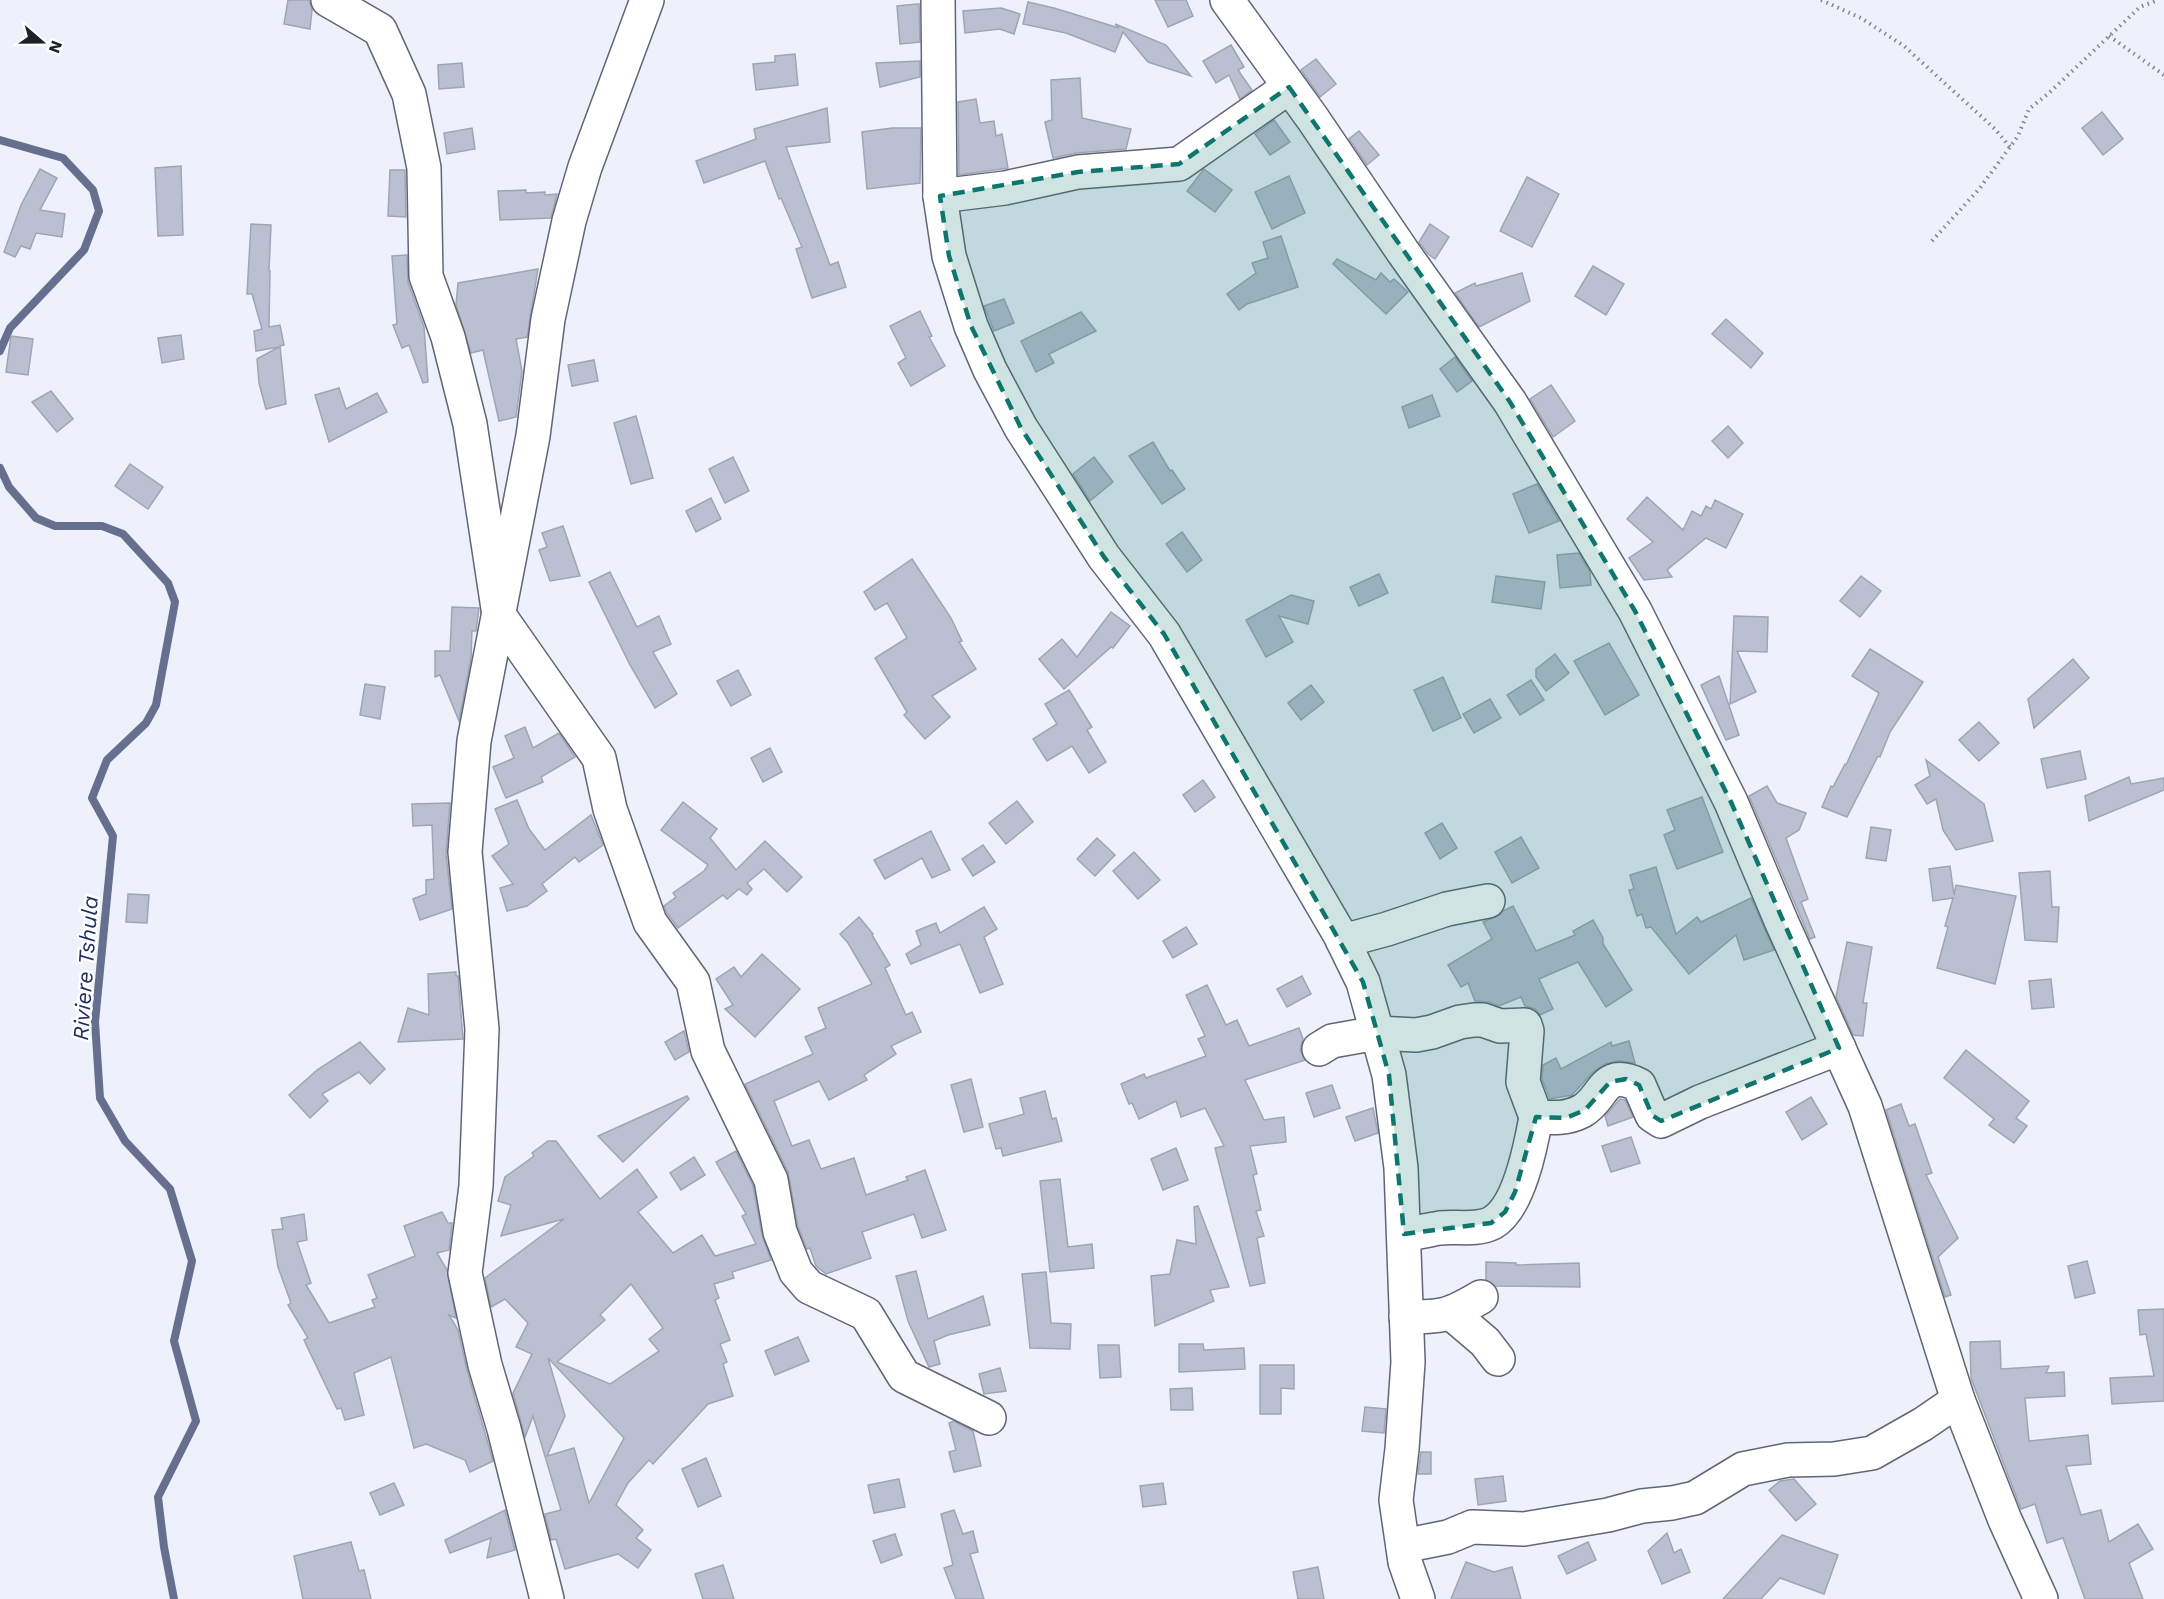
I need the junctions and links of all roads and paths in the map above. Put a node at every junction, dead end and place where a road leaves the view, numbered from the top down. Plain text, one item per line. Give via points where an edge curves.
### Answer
1 (328, 0) edge
2 (647, 0) edge
3 (938, 0) edge
4 (1227, 0) edge
5 (1821, 0) edge
6 (2157, 0) edge
7 (2109, 36) junction
8 (2164, 75) edge
9 (1289, 87) junction
10 (2010, 147) junction
11 (940, 196) junction
12 (1932, 241) dead end
13 (499, 615) junction
14 (1488, 901) dead end
15 (1343, 941) junction
16 (1377, 1033) junction
17 (1839, 1048) junction
18 (1319, 1049) dead end
19 (1536, 1117) junction
20 (1404, 1234) junction
21 (1481, 1297) dead end
22 (1451, 1313) junction
23 (1406, 1317) junction
24 (1498, 1359) dead end
25 (1958, 1400) junction
26 (990, 1418) dead end
27 (1402, 1546) junction
28 (547, 1599) edge
29 (1418, 1599) edge
30 (2041, 1599) edge

1 - 13 street via 380,30 409,94 424,168 426,276 448,337 470,424
2 - 13 street via 600,122 569,221 548,319 533,436
3 - 11 street
4 - 9 street
5 - 10 path via 1861,18 1904,46
6 - 7 path via 2140,7
7 - 8 path
7 - 10 path via 2029,109
9 - 11 street via 1179,164 1078,172 1005,188
9 - 17 street via 1510,402 1635,611 1731,802
10 - 12 path via 1980,188
11 - 15 street via 949,256 971,327 1021,428 1104,557 1164,634
13 - 26 street via 599,758 610,809 650,922 693,982 708,1051 771,1180 780,1232 796,1272 809,1287 866,1314 904,1376
13 - 28 street via 474,741 465,852 482,1029 476,1186 465,1273 485,1365
14 - 15 street via 1447,909
15 - 16 street via 1363,982
16 - 18 street via 1332,1041
16 - 19 street via 1416,1035 1473,1020 1500,1026 1525,1025 1523,1082
16 - 20 street via 1391,1086
17 - 19 street via 1661,1121 1652,1115 1639,1085 1626,1079 1610,1082 1585,1110 1566,1118
17 - 25 street via 1865,1106
19 - 20 street via 1523,1170 1504,1212 1491,1223
20 - 23 street
21 - 22 street
22 - 23 street
22 - 24 street via 1485,1342
23 - 27 street via 1408,1362 1396,1500
25 - 27 street via 1872,1453 1788,1460 1743,1469 1695,1498 1672,1503 1534,1528 1472,1527 1448,1537
25 - 30 street
27 - 29 street

